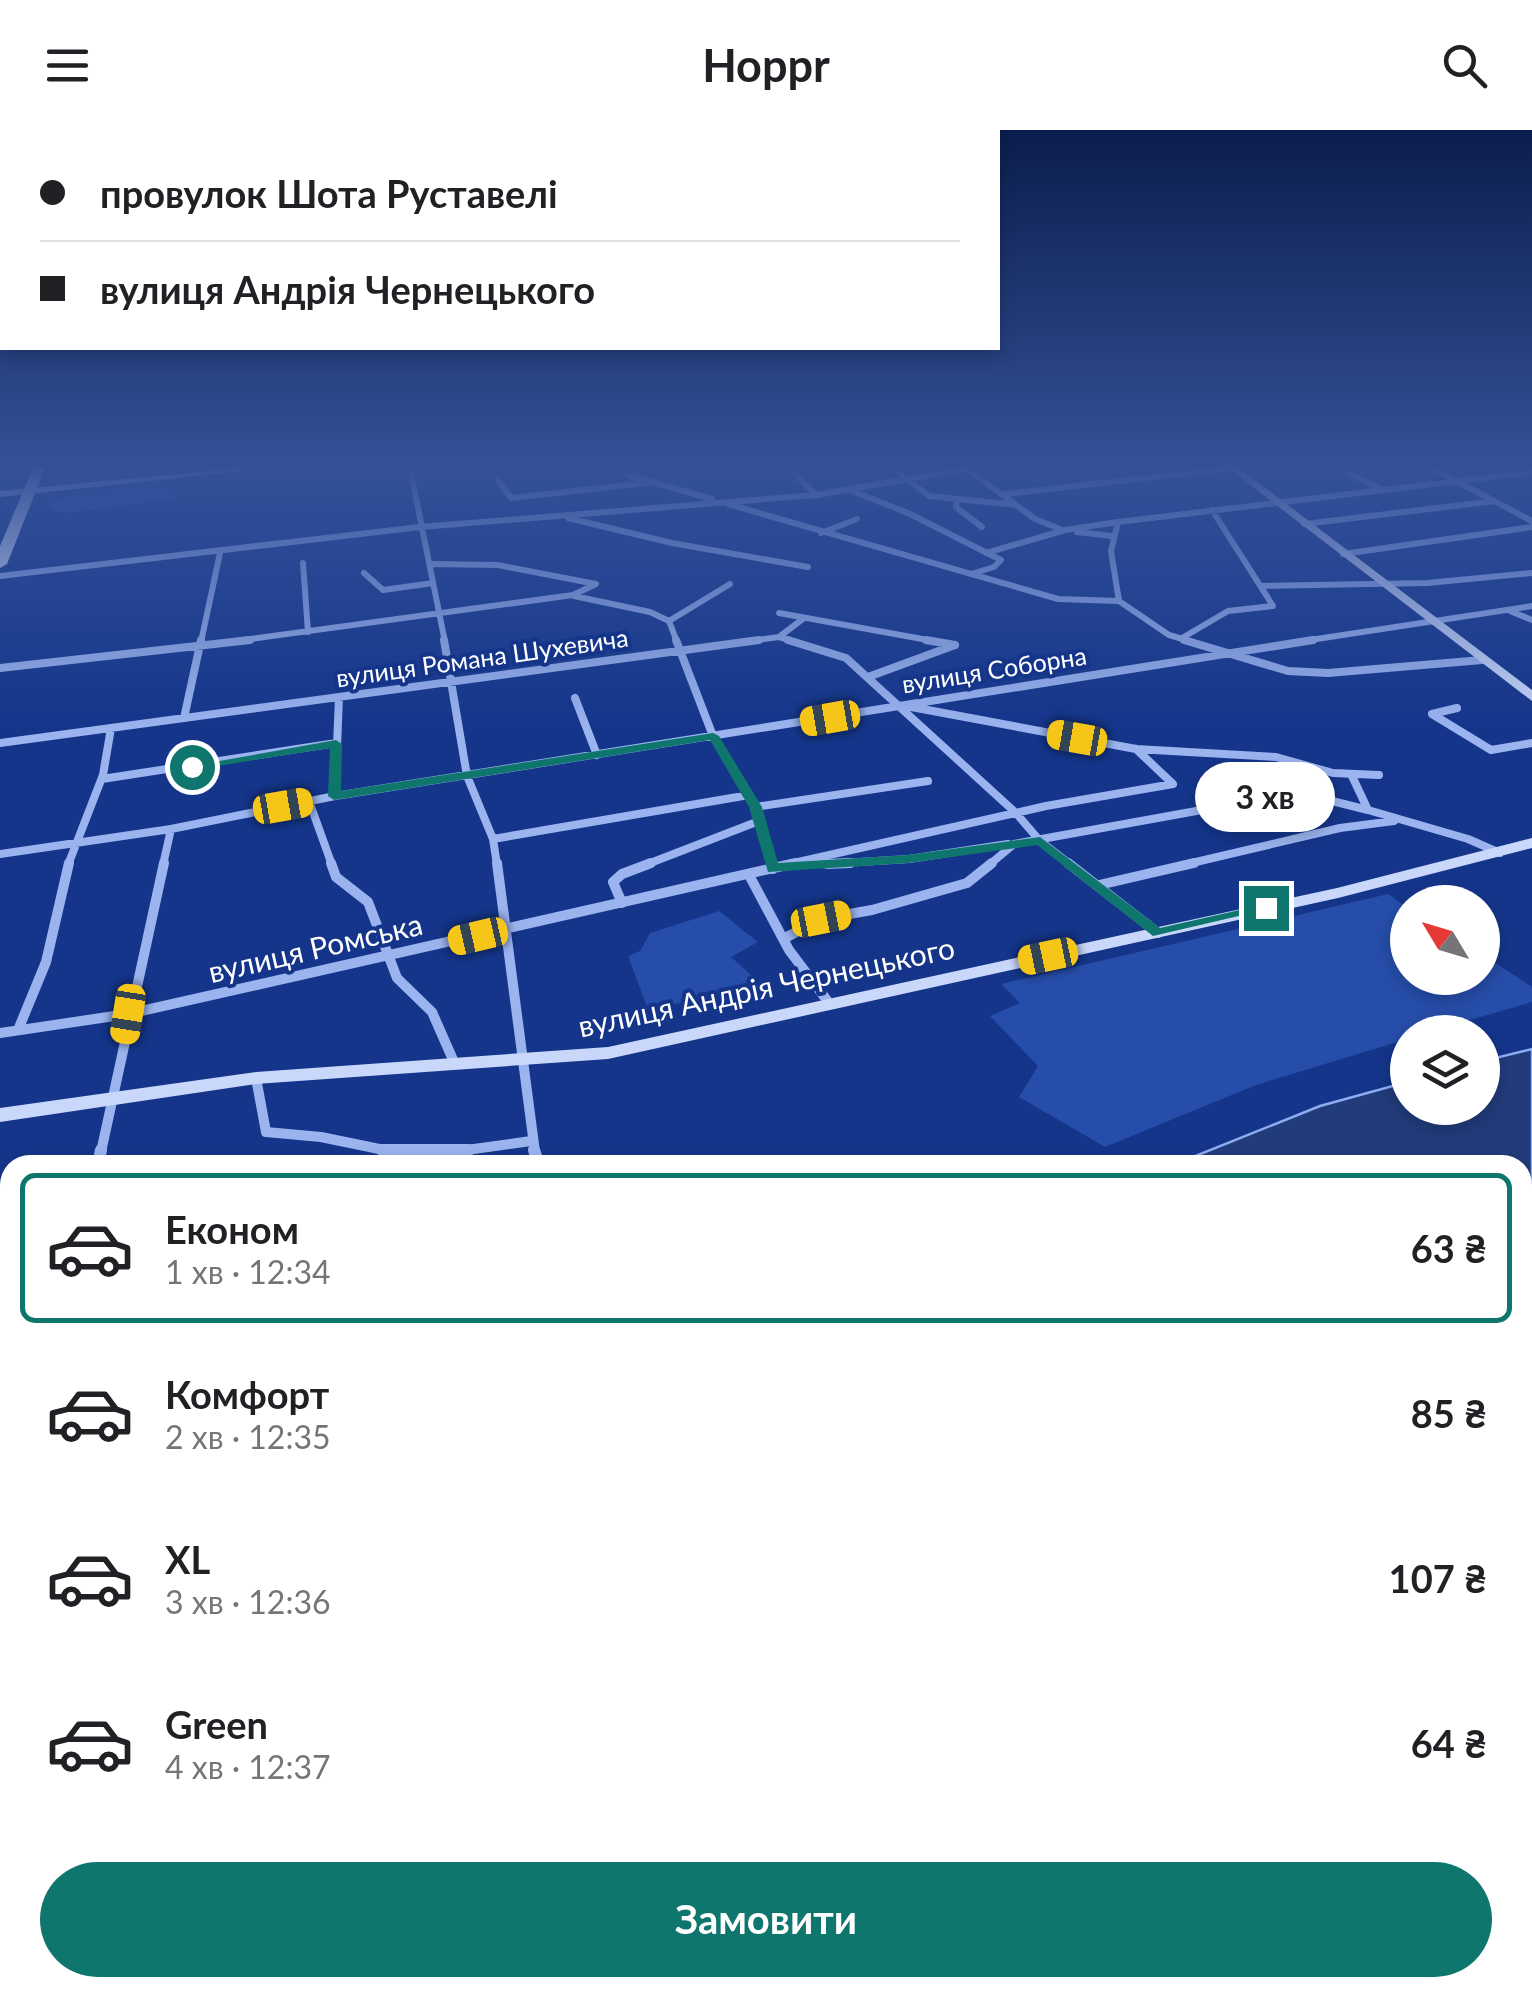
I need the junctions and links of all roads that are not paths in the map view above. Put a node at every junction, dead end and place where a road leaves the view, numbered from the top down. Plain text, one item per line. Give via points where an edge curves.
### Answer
1 (200, 555) edge
2 (220, 555) edge
3 (429, 555) edge
4 (740, 555) edge
5 (901, 555) edge
6 (991, 555) edge
7 (1111, 555) edge
8 (1238, 555) edge
9 (1343, 555) edge
10 (303, 563) dead end
11 (432, 564) junction
12 (808, 567) dead end
13 (364, 573) dead end
14 (1532, 573) edge
15 (970, 574) junction
16 (0, 576) edge
17 (433, 583) junction
18 (730, 584) dead end
19 (1383, 585) junction
20 (1262, 586) junction
21 (573, 595) junction
22 (1120, 600) junction
23 (1532, 606) edge
24 (1505, 610) junction
25 (441, 612) junction
26 (778, 613) dead end
27 (804, 618) junction
28 (1429, 620) junction
29 (1532, 620) edge
30 (669, 621) junction
31 (308, 632) junction
32 (778, 637) junction
33 (1182, 638) junction
34 (200, 642) junction
35 (680, 648) junction
36 (1224, 652) junction
37 (1482, 660) junction
38 (0, 668) edge
39 (868, 676) junction
40 (452, 681) junction
41 (339, 697) junction
42 (1532, 697) edge
43 (575, 698) dead end
44 (900, 705) junction
45 (1457, 708) dead end
46 (184, 718) junction
47 (111, 728) junction
48 (713, 736) junction
49 (0, 742) edge
50 (1532, 743) edge
51 (336, 744) junction
52 (1136, 749) junction
53 (596, 755) junction
54 (1380, 775) dead end
55 (467, 776) junction
56 (1352, 776) junction
57 (102, 780) junction
58 (928, 781) dead end
59 (749, 795) junction
60 (334, 796) junction
61 (309, 801) junction
62 (755, 807) junction
63 (1368, 810) junction
64 (1016, 813) junction
65 (760, 821) junction
66 (1394, 821) junction
67 (171, 828) junction
68 (493, 839) junction
69 (1040, 841) junction
70 (1532, 843) edge
71 (74, 844) junction
72 (1014, 844) junction
73 (1500, 853) junction
74 (0, 854) edge
75 (790, 864) junction
76 (773, 869) junction
77 (749, 874) junction
78 (1099, 885) junction
79 (622, 903) junction
80 (508, 929) junction
81 (1158, 932) junction
82 (784, 940) junction
83 (387, 956) junction
84 (829, 1002) junction
85 (128, 1014) junction
86 (18, 1030) junction
87 (0, 1034) edge
88 (521, 1059) junction
89 (454, 1062) junction
90 (256, 1078) junction
91 (116, 1096) junction
92 (0, 1114) edge
93 (531, 1141) junction
94 (101, 1155) edge
95 (536, 1155) edge

1 - 16 street
2 - 34 street
3 - 11 street
4 - 12 street
5 - 15 street
6 - 15 street via 1001,562
7 - 22 street
8 - 20 street
9 - 19 street
10 - 31 street
11 - 17 street
11 - 21 street via 482,564 596,584
13 - 17 street via 383,590
14 - 19 street
15 - 22 street via 1058,599
17 - 25 street
18 - 30 street
19 - 20 street
19 - 28 street
20 - 33 street via 1272,608 1228,612
21 - 25 street
21 - 30 street
22 - 33 street
23 - 24 street, вулиця Соборна
24 - 28 street, вулиця Соборна
24 - 29 street
25 - 31 street
25 - 40 street
26 - 27 street
27 - 32 street
27 - 39 street via 955,645
28 - 36 street, вулиця Соборна
28 - 37 street
30 - 35 street
31 - 34 street
32 - 35 street, вулиця Романа Шухевича
32 - 39 street, вулиця Романа Шухевича via 840,653
33 - 36 street
34 - 38 street
34 - 46 street
35 - 40 street, вулиця Романа Шухевича
35 - 48 street
36 - 37 street via 1302,673
36 - 44 street, вулиця Соборна
37 - 42 street
39 - 44 street, вулиця Романа Шухевича
40 - 41 street, вулиця Романа Шухевича
40 - 55 street
41 - 46 street, вулиця Романа Шухевича
41 - 51 street
43 - 53 street
44 - 48 street, вулиця Соборна
44 - 52 street
44 - 64 street, вулиця Романа Шухевича
45 - 50 street via 1432,714 1490,750
46 - 47 street, вулиця Романа Шухевича
47 - 49 street, вулиця Романа Шухевича
47 - 57 street
48 - 53 street, вулиця Соборна
48 - 59 street
51 - 57 street
51 - 60 street
52 - 56 street via 1276,757
52 - 64 street, вулиця Ромська via 1172,784
53 - 55 street, вулиця Соборна
54 - 56 street
55 - 60 street, вулиця Соборна
55 - 68 street
56 - 63 street
57 - 71 street
58 - 62 street
59 - 62 street
59 - 68 street
60 - 61 street, вулиця Соборна
61 - 67 street, вулиця Соборна
61 - 83 street via 336,878 368,902
62 - 65 street
63 - 66 street
63 - 69 street via 1324,799 1224,806
64 - 69 street, вулиця Романа Шухевича
64 - 75 street, вулиця Ромська
65 - 76 street
65 - 79 street via 622,874 613,882
66 - 73 street via 1456,834
66 - 78 street
67 - 71 street, вулиця Соборна
67 - 85 street
68 - 80 street
69 - 72 street
69 - 78 street, вулиця Романа Шухевича
70 - 73 street, вулиця Андрія Чернецького
71 - 74 street, вулиця Соборна
71 - 86 street via 38,998
72 - 75 street via 908,859
72 - 82 street via 967,883 821,919
73 - 81 street, вулиця Андрія Чернецького
75 - 76 street, вулиця Ромська
76 - 77 street, вулиця Ромська
77 - 79 street, вулиця Ромська
77 - 82 street
78 - 81 street, вулиця Романа Шухевича
79 - 80 street, вулиця Ромська
80 - 83 street, вулиця Ромська
80 - 88 street
81 - 84 street, вулиця Андрія Чернецького
82 - 84 street
83 - 85 street, вулиця Ромська
83 - 89 street via 397,978 432,1012
84 - 88 street, вулиця Андрія Чернецького via 637,1048
85 - 86 street, вулиця Ромська
85 - 91 street
86 - 87 street, вулиця Ромська
88 - 89 street, вулиця Андрія Чернецького
88 - 93 street
89 - 90 street, вулиця Андрія Чернецького
90 - 91 street, вулиця Андрія Чернецького
90 - 93 street via 266,1132 389,1151 452,1152
91 - 92 street, вулиця Андрія Чернецького
91 - 94 street
93 - 95 street

